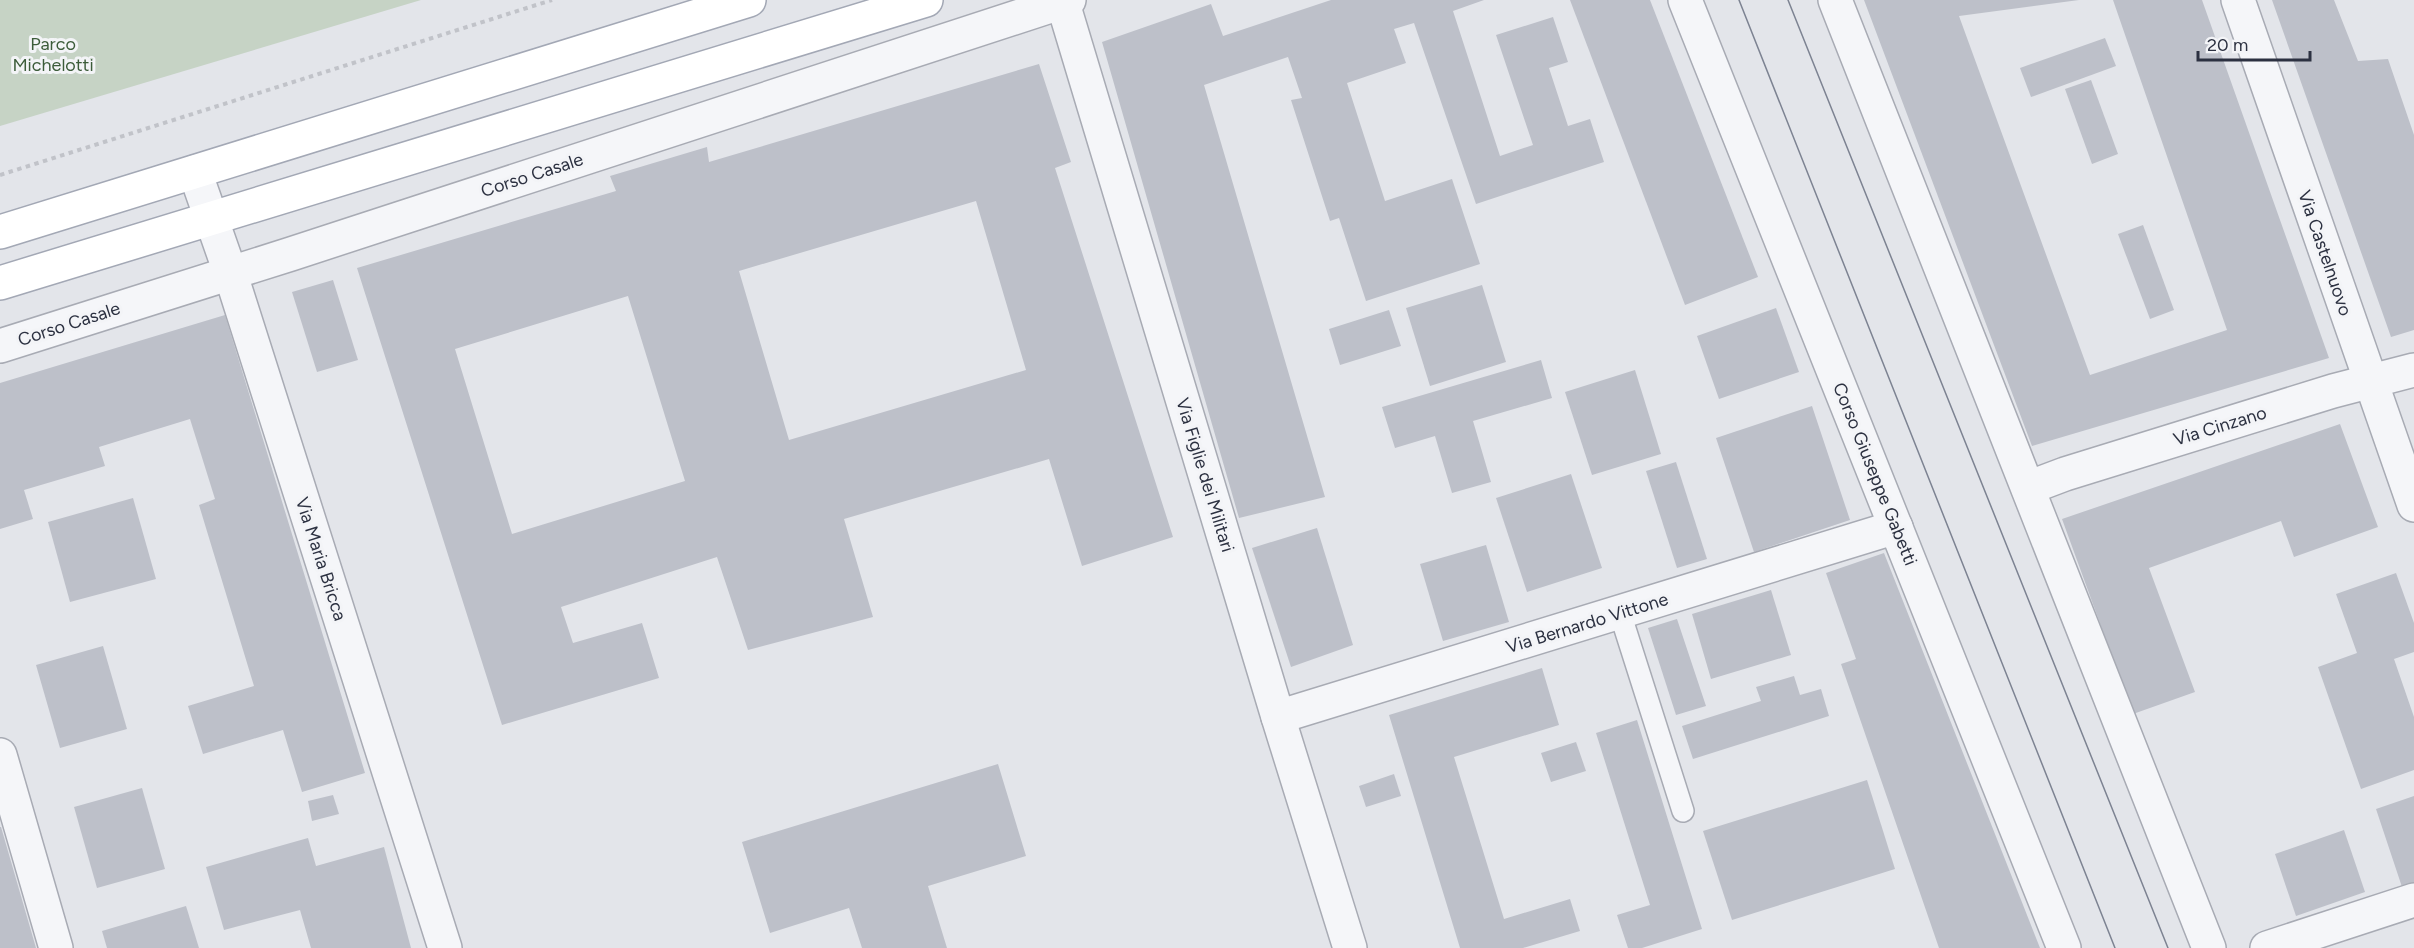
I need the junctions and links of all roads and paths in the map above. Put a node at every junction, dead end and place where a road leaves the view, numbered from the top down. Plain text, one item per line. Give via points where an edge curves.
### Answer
1 (552, 0) edge
2 (749, 0) edge
3 (926, 0) edge
4 (1685, 0) edge
5 (1835, 0) edge
6 (2238, 0) edge
7 (1065, 1) edge
8 (195, 172) junction
9 (0, 175) edge
10 (211, 218) junction
11 (0, 232) edge
12 (230, 272) junction
13 (0, 283) edge
14 (0, 346) edge
15 (2414, 370) edge
16 (2369, 382) junction
17 (2028, 488) junction
18 (2414, 505) edge
19 (1896, 527) junction
20 (1620, 613) junction
21 (1278, 717) junction
22 (0, 755) edge
23 (1683, 811) dead end
24 (2414, 900) edge
25 (56, 948) edge
26 (445, 948) edge
27 (1350, 948) edge
28 (2064, 948) edge
29 (2209, 948) edge
30 (2267, 948) edge

1 - 9 path
2 - 8 main road
3 - 10 main road
4 - 19 street, Corso Giuseppe Gabetti
5 - 17 street
6 - 16 street, Via Castelnuovo
7 - 12 street, Corso Casale
7 - 21 street, Via Figlie dei Militari
8 - 10 street, Via Maria Bricca
8 - 11 main road
10 - 12 street, Via Maria Bricca
10 - 13 main road
12 - 14 street, Corso Casale
12 - 26 street, Via Maria Bricca
15 - 16 street, Via Cinzano
16 - 17 street, Via Cinzano
16 - 18 street, Via Castelnuovo
17 - 29 street
19 - 20 street, Via Bernardo Vittone
19 - 28 street, Corso Giuseppe Gabetti
20 - 21 street, Via Bernardo Vittone
20 - 23 lane
21 - 27 street, Via Figlie dei Militari
22 - 25 street
24 - 30 street

